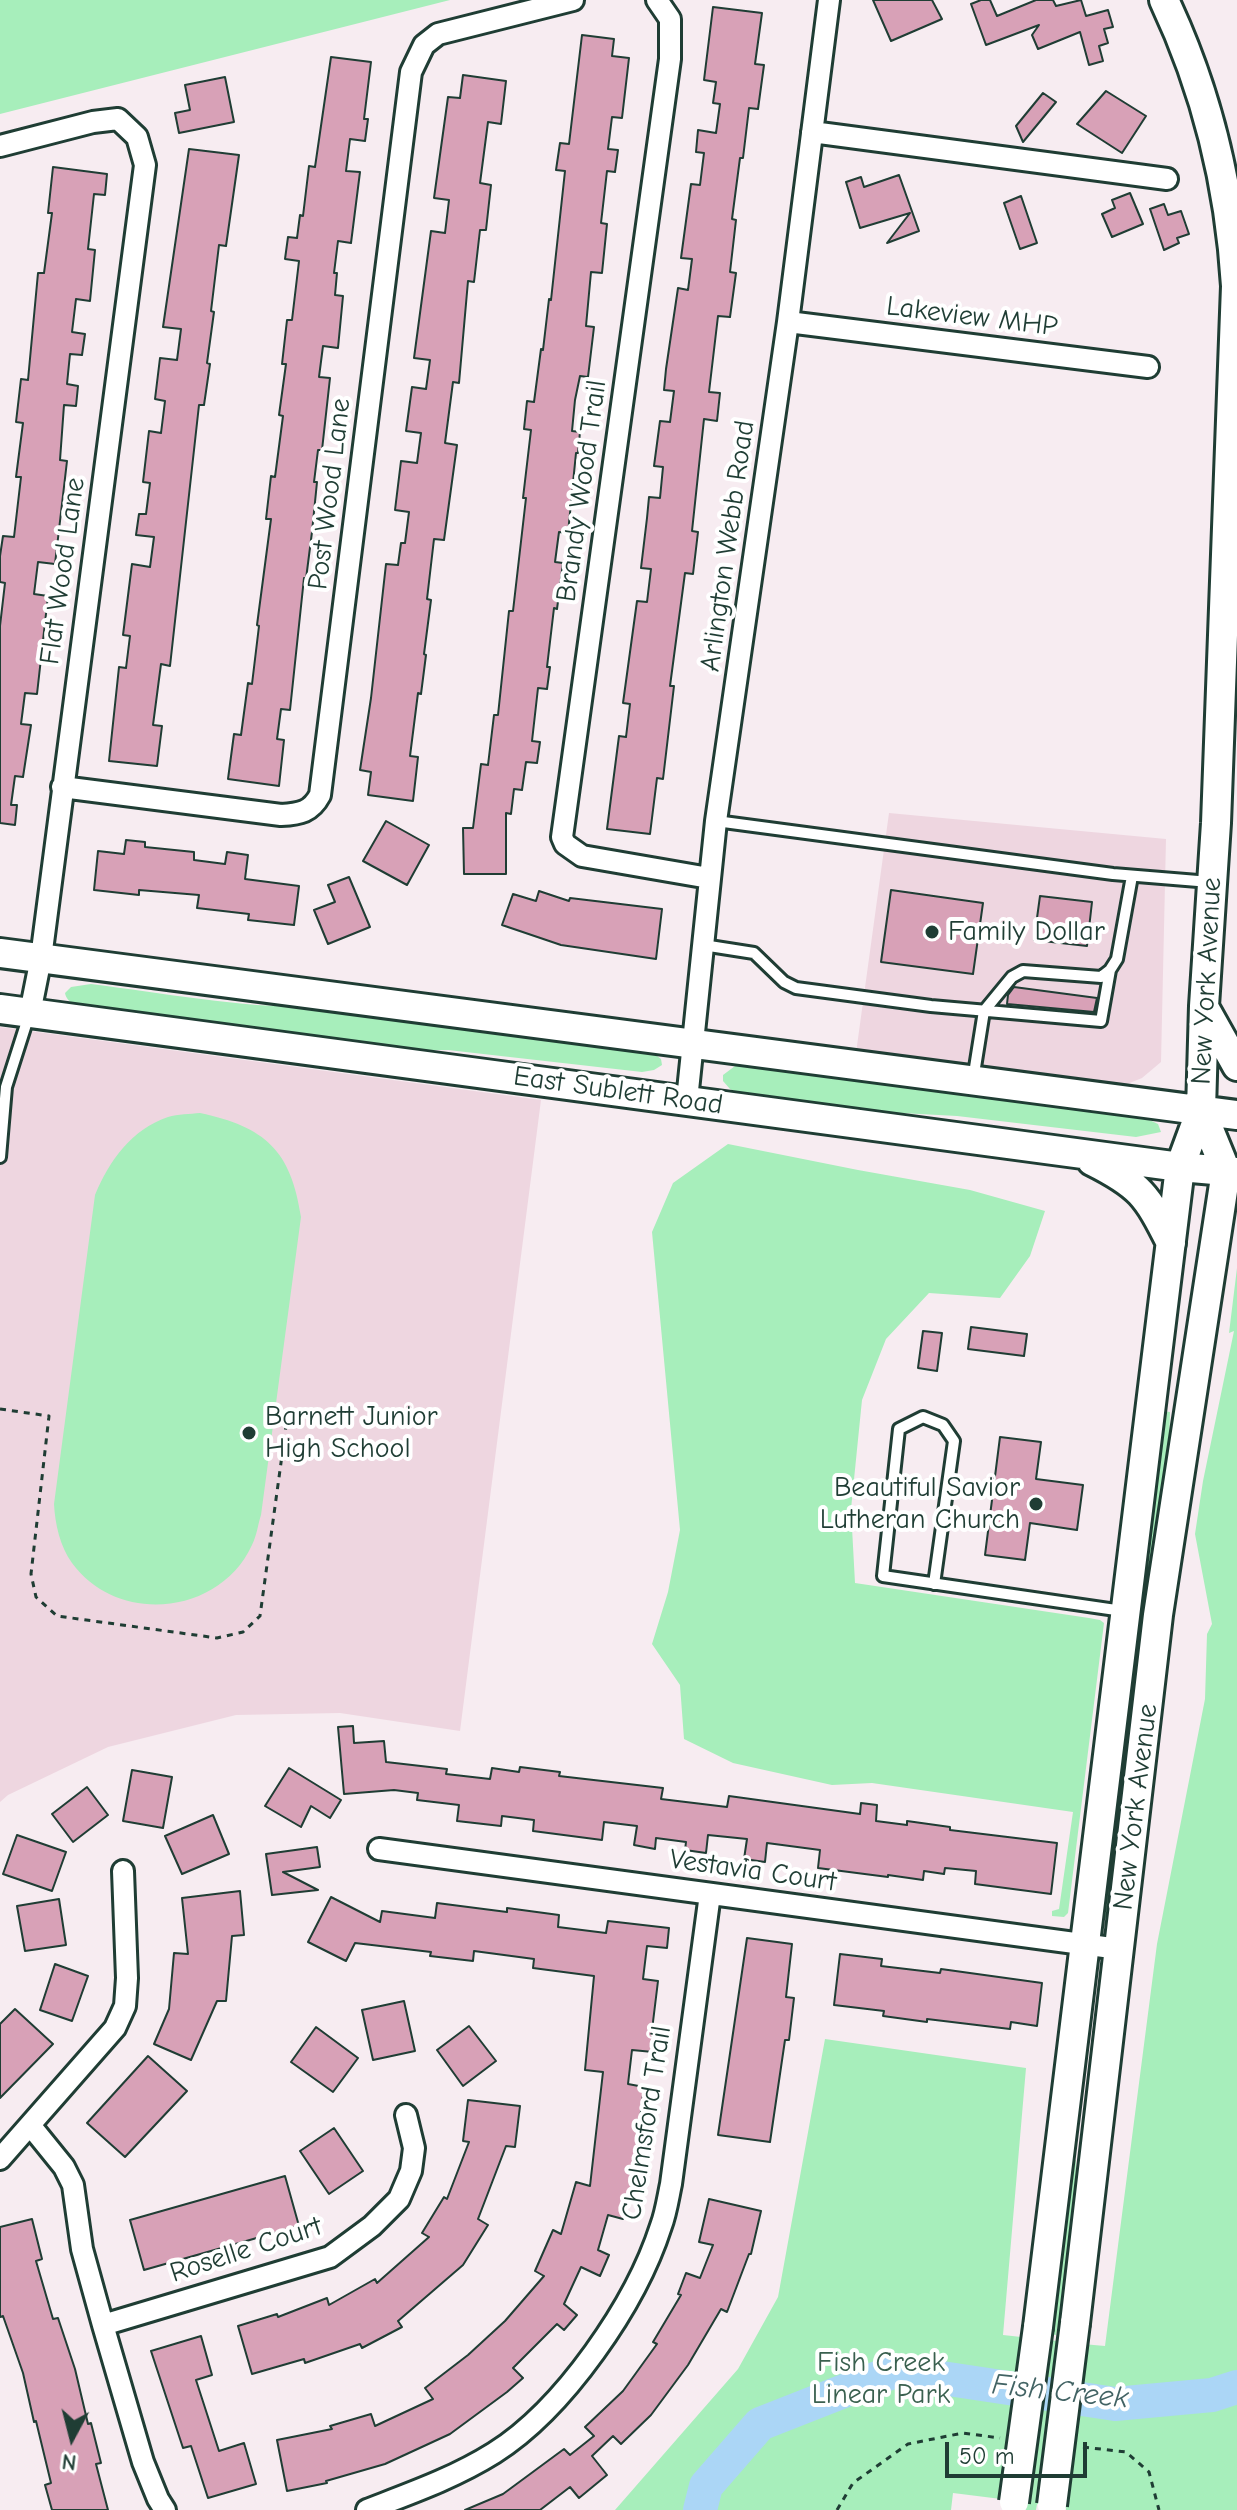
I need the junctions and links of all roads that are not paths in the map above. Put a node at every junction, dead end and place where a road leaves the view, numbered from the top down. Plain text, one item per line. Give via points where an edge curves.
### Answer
1 (573, 0) edge
2 (657, 0) edge
3 (829, 0) edge
4 (1164, 0) edge
5 (812, 132) junction
6 (0, 146) edge
7 (1167, 179) dead end
8 (788, 322) junction
9 (1148, 367) dead end
10 (1230, 635) edge
11 (62, 787) junction
12 (716, 821) junction
13 (1132, 876) junction
14 (709, 878) junction
15 (1212, 882) junction
16 (703, 945) junction
17 (0, 953) edge
18 (41, 958) junction
19 (1110, 970) junction
20 (1204, 1006) junction
21 (0, 1009) edge
22 (984, 1011) junction
23 (30, 1013) junction
24 (694, 1043) junction
25 (1237, 1066) edge
26 (973, 1080) junction
27 (3, 1087) edge
28 (687, 1100) junction
29 (1201, 1110) junction
30 (1237, 1115) edge
31 (1074, 1151) junction
32 (0, 1157) edge
33 (1180, 1167) junction
34 (1231, 1172) edge
35 (1171, 1243) junction
36 (934, 1584) junction
37 (1126, 1612) junction
38 (1158, 1615) junction
39 (379, 1849) dead end
40 (123, 1871) dead end
41 (710, 1894) junction
42 (1085, 1944) junction
43 (1119, 1949) junction
44 (406, 2115) dead end
45 (30, 2125) junction
46 (0, 2159) edge
47 (103, 2325) junction
48 (1014, 2506) edge
49 (1052, 2507) edge
50 (165, 2510) edge
51 (367, 2510) edge

1 - 11 street, Post Wood Lane via 438,34 424,45 411,72 315,805 307,812 281,815
2 - 14 street, Brandy Wood Trail via 670,19 670,59 562,837 582,856
3 - 5 street, Arlington Webb Road
4 - 10 main road, New York Avenue via 1211,122 1235,262
5 - 7 street
5 - 8 street, Arlington Webb Road
6 - 11 street, Flat Wood Lane via 118,119 137,137 145,165
8 - 9 street, Lakeview MHP
8 - 12 street, Arlington Webb Road
10 - 15 main road, New York Avenue
11 - 18 street, Flat Wood Lane
12 - 13 lane
12 - 14 street, Arlington Webb Road
13 - 15 lane
13 - 19 lane via 1117,959
14 - 16 street, Arlington Webb Road
15 - 20 main road, New York Avenue
16 - 22 lane via 754,953 796,988
16 - 24 street, Arlington Webb Road
17 - 18 main road, East Sublett Road
18 - 23 street, Flat Wood Lane
18 - 24 main road, East Sublett Road
19 - 22 lane via 1101,977 1023,971
19 - 22 lane via 1101,1021
20 - 25 main road
20 - 29 main road, New York Avenue
21 - 23 main road, East Sublett Road
22 - 26 lane
23 - 27 lane
23 - 28 main road, East Sublett Road
24 - 26 main road, East Sublett Road
24 - 28 street, Arlington Webb Road
26 - 29 main road, East Sublett Road
27 - 32 lane
28 - 31 main road, East Sublett Road
29 - 30 main road, East Sublett Road
29 - 33 main road, New York Avenue
29 - 34 main road, New York Avenue
31 - 33 main road, East Sublett Road
31 - 35 main road via 1131,1182 1147,1199
33 - 34 main road, East Sublett Road
33 - 35 main road, New York Avenue
34 - 38 main road, New York Avenue
35 - 37 main road, New York Avenue
36 - 36 lane via 883,1576 899,1429 923,1417 943,1425 954,1441
36 - 37 lane
37 - 38 main road
37 - 42 main road, New York Avenue
38 - 43 main road, New York Avenue
39 - 41 street, Vestavia Court
40 - 45 street via 125,2006 115,2028
41 - 42 street, Vestavia Court
41 - 51 street, Chelmsford Trail via 671,2184 645,2267 575,2379 545,2411 472,2466
42 - 43 street, Vestavia Court
42 - 48 main road, New York Avenue, bridge
43 - 49 main road, New York Avenue, bridge
44 - 47 street, Roselle Court via 414,2148 399,2199 330,2257
45 - 46 street
45 - 47 street via 73,2185 82,2249
47 - 50 street via 143,2462

